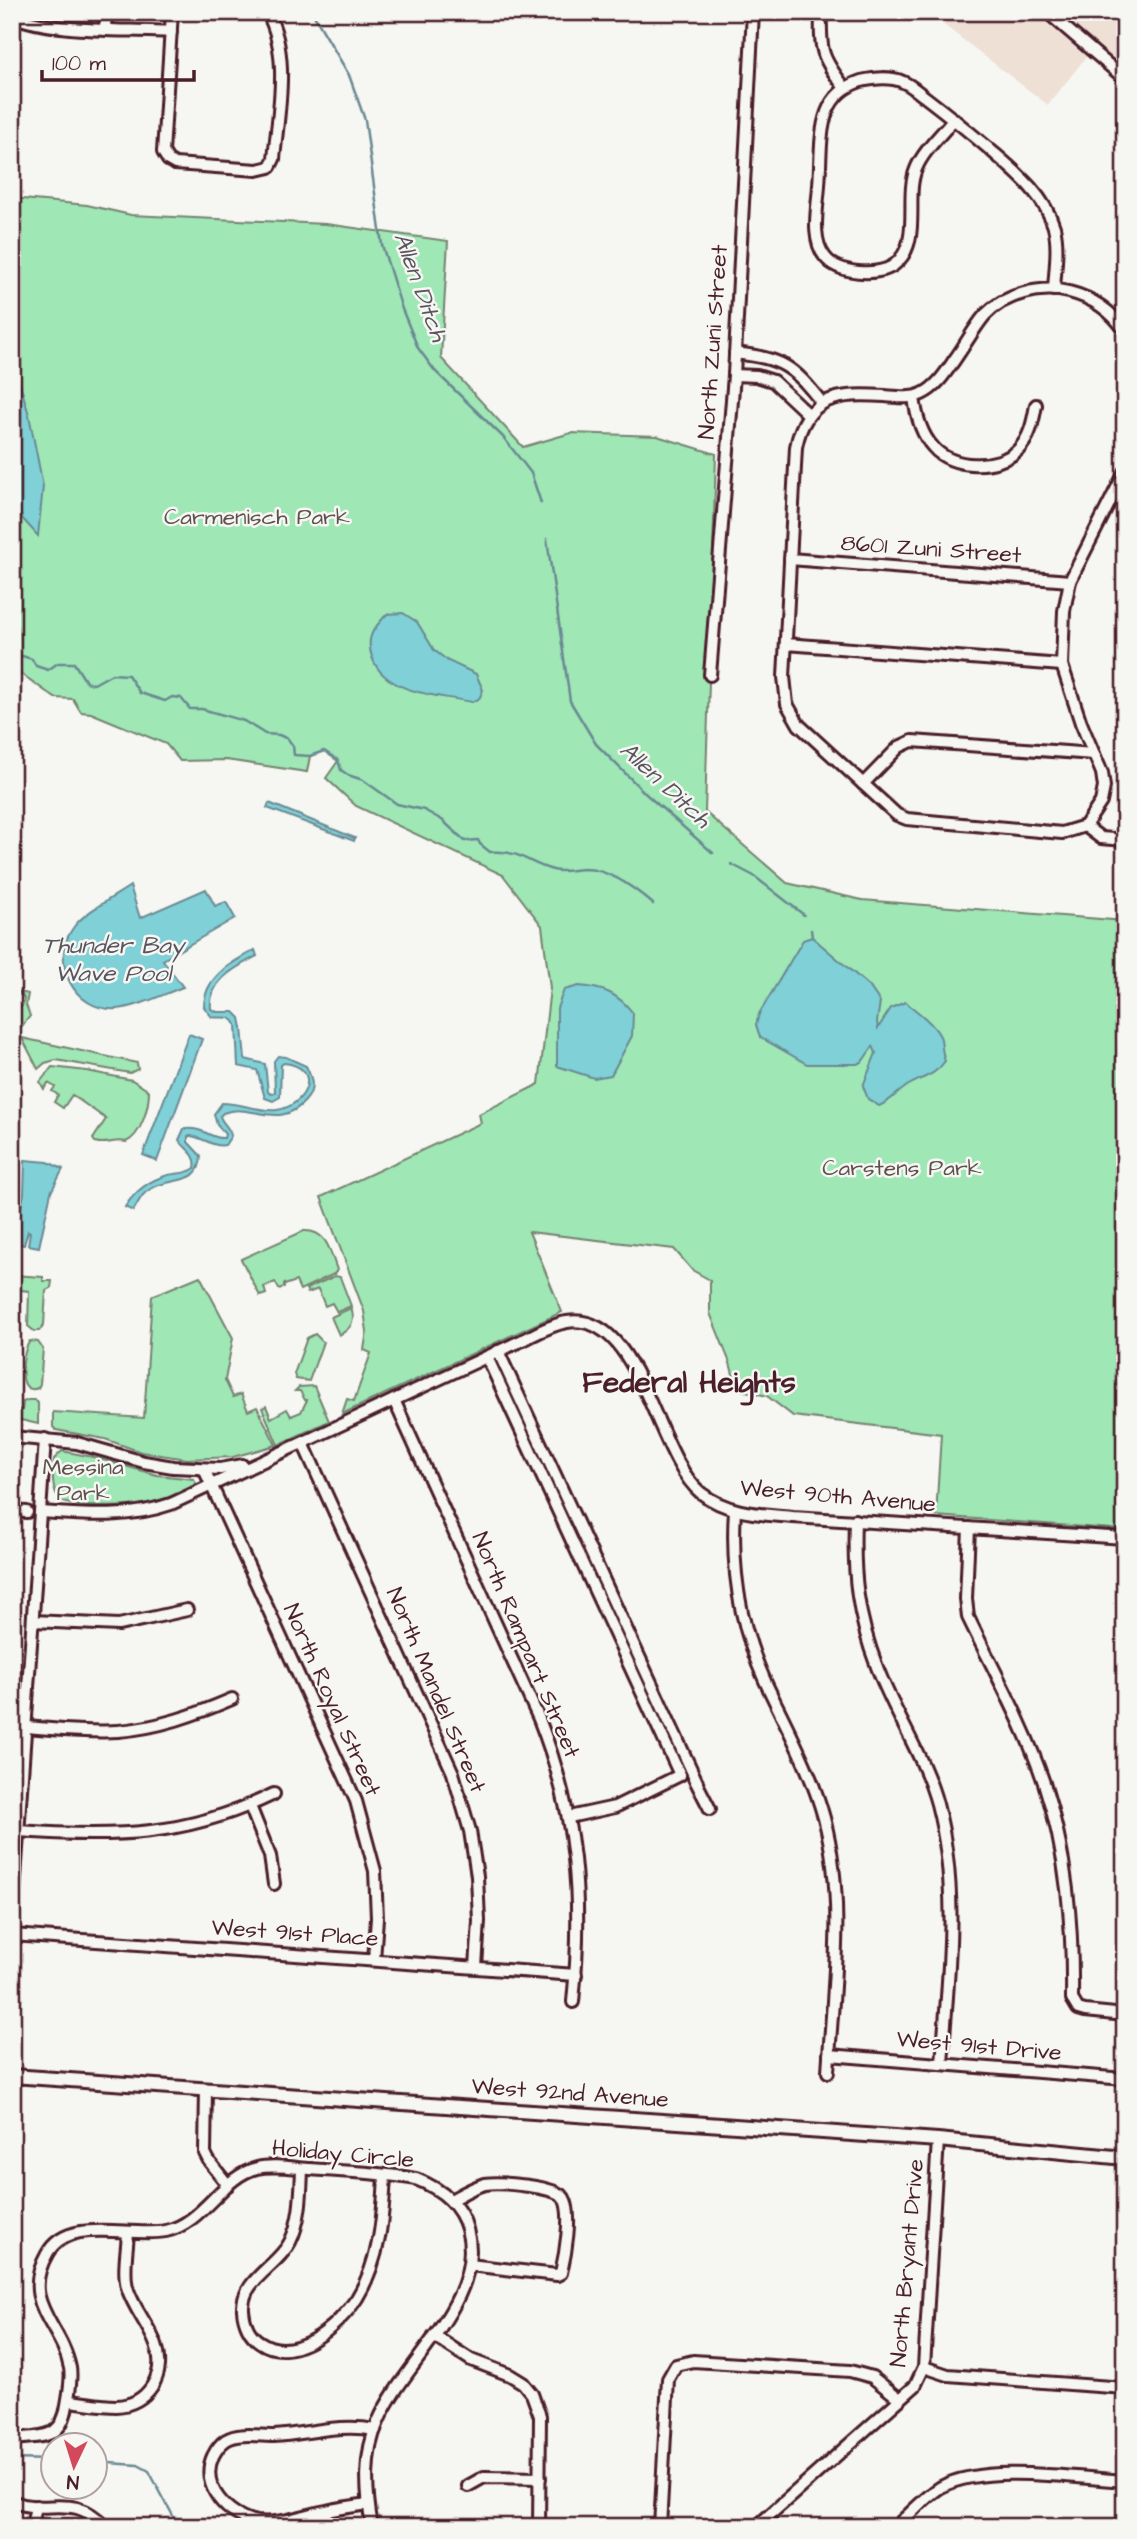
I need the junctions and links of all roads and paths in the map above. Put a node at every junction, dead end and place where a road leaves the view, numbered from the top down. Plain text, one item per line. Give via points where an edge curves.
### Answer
1 (106, 12) edge
2 (172, 12) edge
3 (267, 12) edge
4 (753, 12) edge
5 (821, 12) edge
6 (1047, 12) edge
7 (12, 16) edge
8 (105, 28) junction
9 (171, 32) junction
10 (1125, 79) edge
11 (845, 88) junction
12 (954, 119) junction
13 (1054, 290) junction
14 (1125, 331) edge
15 (735, 354) junction
16 (734, 375) junction
17 (914, 397) junction
18 (822, 403) junction
19 (1036, 405) dead end
20 (808, 415) junction
21 (1125, 472) edge
22 (790, 559) junction
23 (1070, 581) junction
24 (786, 644) junction
25 (1062, 665) junction
26 (710, 675) dead end
27 (1094, 754) junction
28 (863, 784) junction
29 (1085, 826) junction
30 (1125, 840) edge
31 (498, 1352) junction
32 (487, 1357) junction
33 (394, 1400) junction
34 (12, 1437) edge
35 (46, 1439) junction
36 (303, 1443) junction
37 (258, 1462) junction
38 (204, 1469) junction
39 (210, 1485) junction
40 (735, 1510) junction
41 (12, 1511) edge
42 (27, 1512) dead end
43 (40, 1512) junction
44 (855, 1520) junction
45 (579, 1527) junction
46 (970, 1528) junction
47 (568, 1532) junction
48 (1125, 1538) edge
49 (187, 1610) dead end
50 (33, 1621) junction
51 (633, 1644) junction
52 (622, 1649) junction
53 (232, 1699) dead end
54 (26, 1727) junction
55 (18, 1762) edge
56 (680, 1775) junction
57 (697, 1782) junction
58 (274, 1794) dead end
59 (250, 1805) junction
60 (710, 1810) dead end
61 (569, 1817) junction
62 (18, 1831) junction
63 (274, 1884) dead end
64 (12, 1922) edge
65 (12, 1935) edge
66 (374, 1960) junction
67 (476, 1967) junction
68 (576, 1975) junction
69 (573, 2002) dead end
70 (1125, 2015) edge
71 (829, 2055) junction
72 (942, 2064) junction
73 (828, 2072) dead end
74 (12, 2076) edge
75 (1125, 2079) edge
76 (206, 2089) junction
77 (938, 2140) junction
78 (1125, 2158) edge
79 (302, 2169) junction
80 (386, 2175) junction
81 (228, 2185) junction
82 (451, 2200) junction
83 (128, 2233) junction
84 (469, 2265) junction
85 (434, 2336) junction
86 (923, 2367) junction
87 (1125, 2388) edge
88 (900, 2399) junction
89 (68, 2401) junction
90 (375, 2430) junction
91 (12, 2439) edge
92 (540, 2478) junction
93 (1125, 2481) edge
94 (468, 2486) dead end
95 (12, 2501) edge
96 (368, 2504) junction
97 (36, 2506) junction
98 (32, 2527) edge
99 (106, 2527) edge
100 (372, 2527) edge
101 (539, 2527) edge
102 (660, 2527) edge
103 (756, 2527) edge
104 (895, 2527) edge

1 - 8 street
2 - 9 street
3 - 9 street via 276,33 281,70 274,159 270,167 257,170 185,165 168,160 163,152
4 - 15 street, North Zuni Street
5 - 11 street via 821,50
6 - 10 street
7 - 8 street via 33,23
8 - 9 street
11 - 12 street via 870,79 902,81
11 - 12 street via 825,117 817,225 825,257 841,268 880,271 902,257 908,245 915,170
12 - 13 street via 1041,201 1054,228
13 - 14 street via 1096,302
13 - 17 street via 1028,292 990,311 938,382
15 - 16 street, North Zuni Street
15 - 18 street via 788,366
16 - 20 street via 773,382
16 - 26 street, North Zuni Street
17 - 18 street via 848,396
17 - 19 street via 922,430 932,446 950,459 975,463 992,462 1017,451 1031,429
18 - 20 street
20 - 22 street via 796,447
21 - 23 street
22 - 23 street, 8601 Zuni Street
22 - 24 street
23 - 25 street via 1062,624
24 - 25 street
24 - 28 street via 784,688 791,712 807,734
25 - 27 street
27 - 28 street via 912,741 899,747
27 - 29 street via 1104,787 1101,802
28 - 29 street via 897,815 920,822 1062,833
29 - 30 street via 1101,838
31 - 32 street, West 90th Avenue
31 - 40 street, West 90th Avenue via 567,1321 592,1324 608,1334 627,1357 682,1472 702,1494
31 - 45 street
32 - 33 street, West 90th Avenue
32 - 47 street
33 - 36 street, West 90th Avenue
33 - 61 street, North Rampart Street via 539,1719
34 - 35 street, West 90th Avenue
35 - 38 street, West 90th Avenue via 155,1465
35 - 43 street
36 - 37 street, West 90th Avenue
36 - 67 street, North Mandel Street via 453,1773 470,1830 477,1877
37 - 38 street, West 90th Avenue
37 - 39 street, West 90th Avenue
38 - 39 street, North Royal Street
39 - 43 street, West 90th Avenue via 171,1504 130,1514
39 - 66 street, North Royal Street via 356,1801 374,1871
40 - 44 street, West 90th Avenue
40 - 71 street via 739,1603 764,1680 810,1778 832,1851 837,1933
41 - 42 street
43 - 50 street
44 - 46 street, West 90th Avenue
44 - 72 street via 853,1568 864,1627 877,1668 936,1800 950,1865 951,1933
45 - 47 street
45 - 51 street
46 - 48 street, West 90th Avenue
46 - 70 street via 967,1611 1043,1782 1059,1842 1068,1892 1072,1999 1078,2009
47 - 52 street
49 - 50 street via 119,1625
50 - 54 street
51 - 52 street
51 - 57 street
52 - 56 street
53 - 54 street via 184,1718 133,1729 94,1732
54 - 55 street
55 - 62 street
56 - 57 street via 690,1775
56 - 61 street via 615,1807
57 - 60 street
58 - 59 street
59 - 62 street via 155,1832
59 - 63 street via 270,1856
61 - 68 street, North Rampart Street via 578,1894
62 - 64 street
65 - 66 street, West 91st Place
66 - 67 street, West 91st Place
67 - 68 street, West 91st Place
68 - 69 street, North Rampart Street
71 - 72 street, West 91st Drive
71 - 73 street
72 - 75 street, West 91st Drive
74 - 76 main road, West 92nd Avenue
76 - 77 main road, West 92nd Avenue
76 - 81 street via 205,2152
77 - 78 main road, West 92nd Avenue
77 - 86 street, North Bryant Drive
79 - 80 street, Holiday Circle
79 - 80 street via 300,2205 291,2240 250,2286 243,2301 250,2331 262,2343 278,2349 298,2346 327,2330 356,2298 379,2242
79 - 81 street, Holiday Circle via 255,2168
80 - 82 street, Holiday Circle via 416,2179
81 - 83 street, Holiday Circle via 183,2225 154,2233
82 - 84 street, Holiday Circle via 465,2221
82 - 84 street via 470,2189 498,2183 555,2192 564,2197 569,2209 561,2273
83 - 89 street, Holiday Circle via 88,2230 69,2235 50,2249 40,2269 37,2290 42,2308 70,2370
83 - 89 street via 125,2280 156,2345 158,2378 144,2396 128,2404
84 - 85 street, Holiday Circle via 458,2297
85 - 90 street, Holiday Circle via 389,2400
85 - 92 street via 527,2387 540,2416
86 - 87 street via 948,2375
86 - 88 street, North Bryant Drive via 915,2386
88 - 102 street via 872,2377 850,2371 693,2361 676,2365 668,2379
88 - 103 street, North Bryant Drive
89 - 91 street, Holiday Circle via 60,2428
90 - 96 street, Holiday Circle via 367,2470
90 - 96 street via 336,2427 235,2437 219,2447 209,2468 217,2497 257,2522
92 - 94 street via 484,2477
92 - 101 street
93 - 104 street via 999,2473 970,2476 940,2488
95 - 97 street
96 - 100 street, Holiday Circle
97 - 98 street
97 - 99 street via 81,2508

